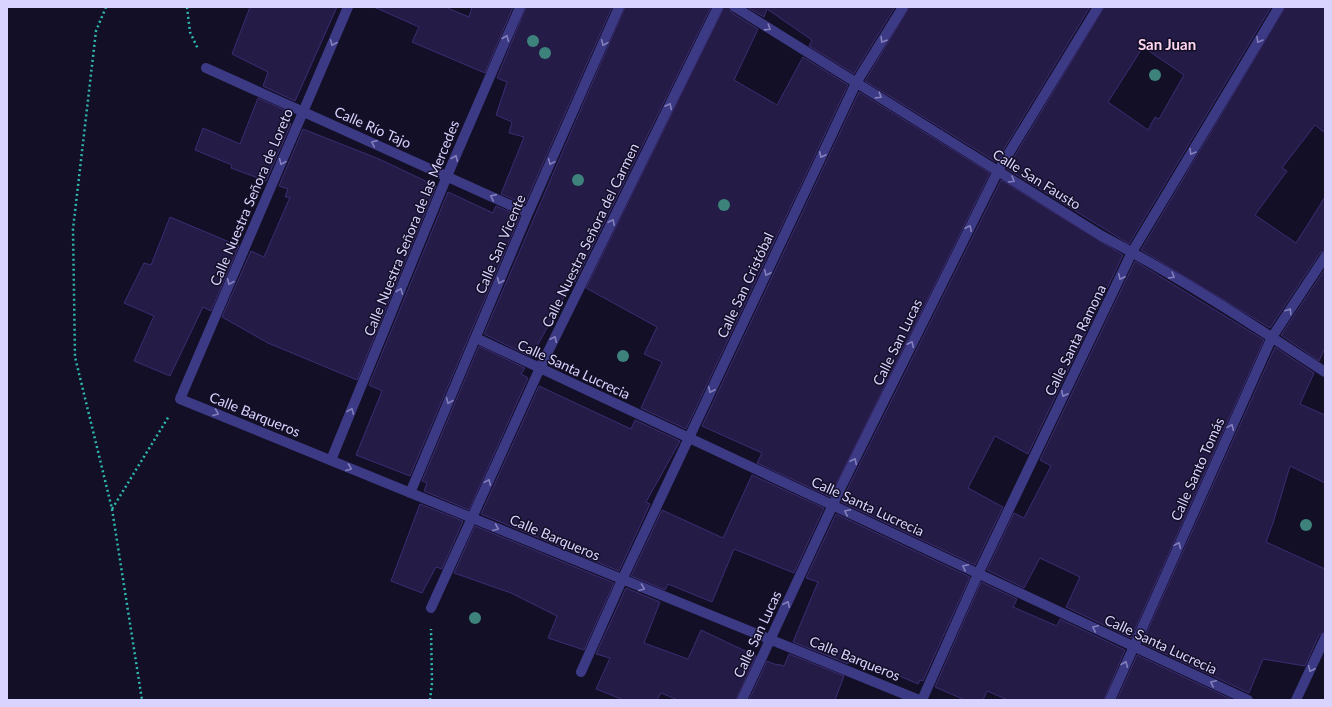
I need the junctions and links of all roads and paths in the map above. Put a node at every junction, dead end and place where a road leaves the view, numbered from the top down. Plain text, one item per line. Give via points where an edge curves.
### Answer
1 (106, 7) edge
2 (187, 7) edge
3 (348, 7) edge
4 (520, 7) edge
5 (619, 7) edge
6 (718, 7) edge
7 (735, 7) edge
8 (903, 7) edge
9 (1098, 7) edge
10 (1279, 7) edge
11 (206, 68) joint
12 (856, 83) junction
13 (304, 111) junction
14 (998, 172) junction
15 (447, 176) junction
16 (528, 213) junction
17 (1132, 252) junction
18 (1325, 257) edge
19 (1272, 337) junction
20 (476, 338) junction
21 (540, 368) junction
22 (1325, 372) edge
23 (180, 399) junction
24 (689, 438) junction
25 (331, 460) junction
26 (410, 492) junction
27 (833, 505) junction
28 (112, 509) junction
29 (472, 518) junction
30 (978, 574) junction
31 (622, 580) junction
32 (431, 608) joint
33 (1325, 638) edge
34 (771, 639) junction
35 (1133, 646) junction
36 (581, 672) dead end
37 (142, 700) edge
38 (430, 700) edge
39 (742, 700) edge
40 (920, 700) edge
41 (1110, 700) edge
42 (1248, 700) edge
43 (1296, 700) edge

1 - 28 path via 96,31 73,230 75,357
2 - 11 path via 190,32
3 -> 13 street, Calle Nuestra Señora de Loreto
15 -> 4 street, Calle Nuestra Señora de las Mercedes
5 -> 16 street, Calle San Vicente
21 -> 6 street, Calle Nuestra Señora del Carmen
7 -> 12 street, Calle San Fausto
8 -> 12 street, Calle San Cristóbal
9 - 14 street, Calle San Lucas
10 -> 17 street, Calle Santa Ramona
11 - 13 street, Calle Río Tajo
12 -> 14 street, Calle San Fausto
12 -> 24 street, Calle San Cristóbal
15 -> 13 street, Calle Río Tajo
13 -> 23 street, Calle Nuestra Señora de Loreto
14 -> 17 street, Calle San Fausto
27 -> 14 street, Calle San Lucas
16 -> 15 street, Calle Río Tajo
25 -> 15 street, Calle Nuestra Señora de las Mercedes
16 -> 20 street, Calle San Vicente
17 -> 19 street, Calle San Fausto
17 -> 30 street, Calle Santa Ramona
19 -> 18 street, Calle Santo Tomás
19 - 22 street, Calle San Fausto
35 -> 19 street, Calle Santo Tomás
20 - 21 street, Calle Santa Lucrecia
20 -> 26 street, Calle San Vicente
21 - 24 street, Calle Santa Lucrecia
29 -> 21 street, Calle Nuestra Señora del Carmen
23 -> 25 street, Calle Barqueros
23 - 28 path
24 - 27 street, Calle Santa Lucrecia
24 - 31 street, Calle San Cristóbal
25 -> 26 street, Calle Barqueros
26 - 29 street, Calle Barqueros
30 -> 27 street, Calle Santa Lucrecia
34 -> 27 street, Calle San Lucas
28 - 37 path
29 -> 31 street, Calle Barqueros
29 - 32 street, Calle Nuestra Señora del Carmen
35 -> 30 street, Calle Santa Lucrecia
30 - 40 street, Calle Santa Ramona
31 -> 34 street, Calle Barqueros
31 - 36 street, Calle San Cristóbal
32 - 38 path
33 -> 43 street
34 - 39 street, Calle San Lucas
34 - 40 street, Calle Barqueros
41 -> 35 street, Calle Santo Tomás
42 -> 35 street, Calle Santa Lucrecia

